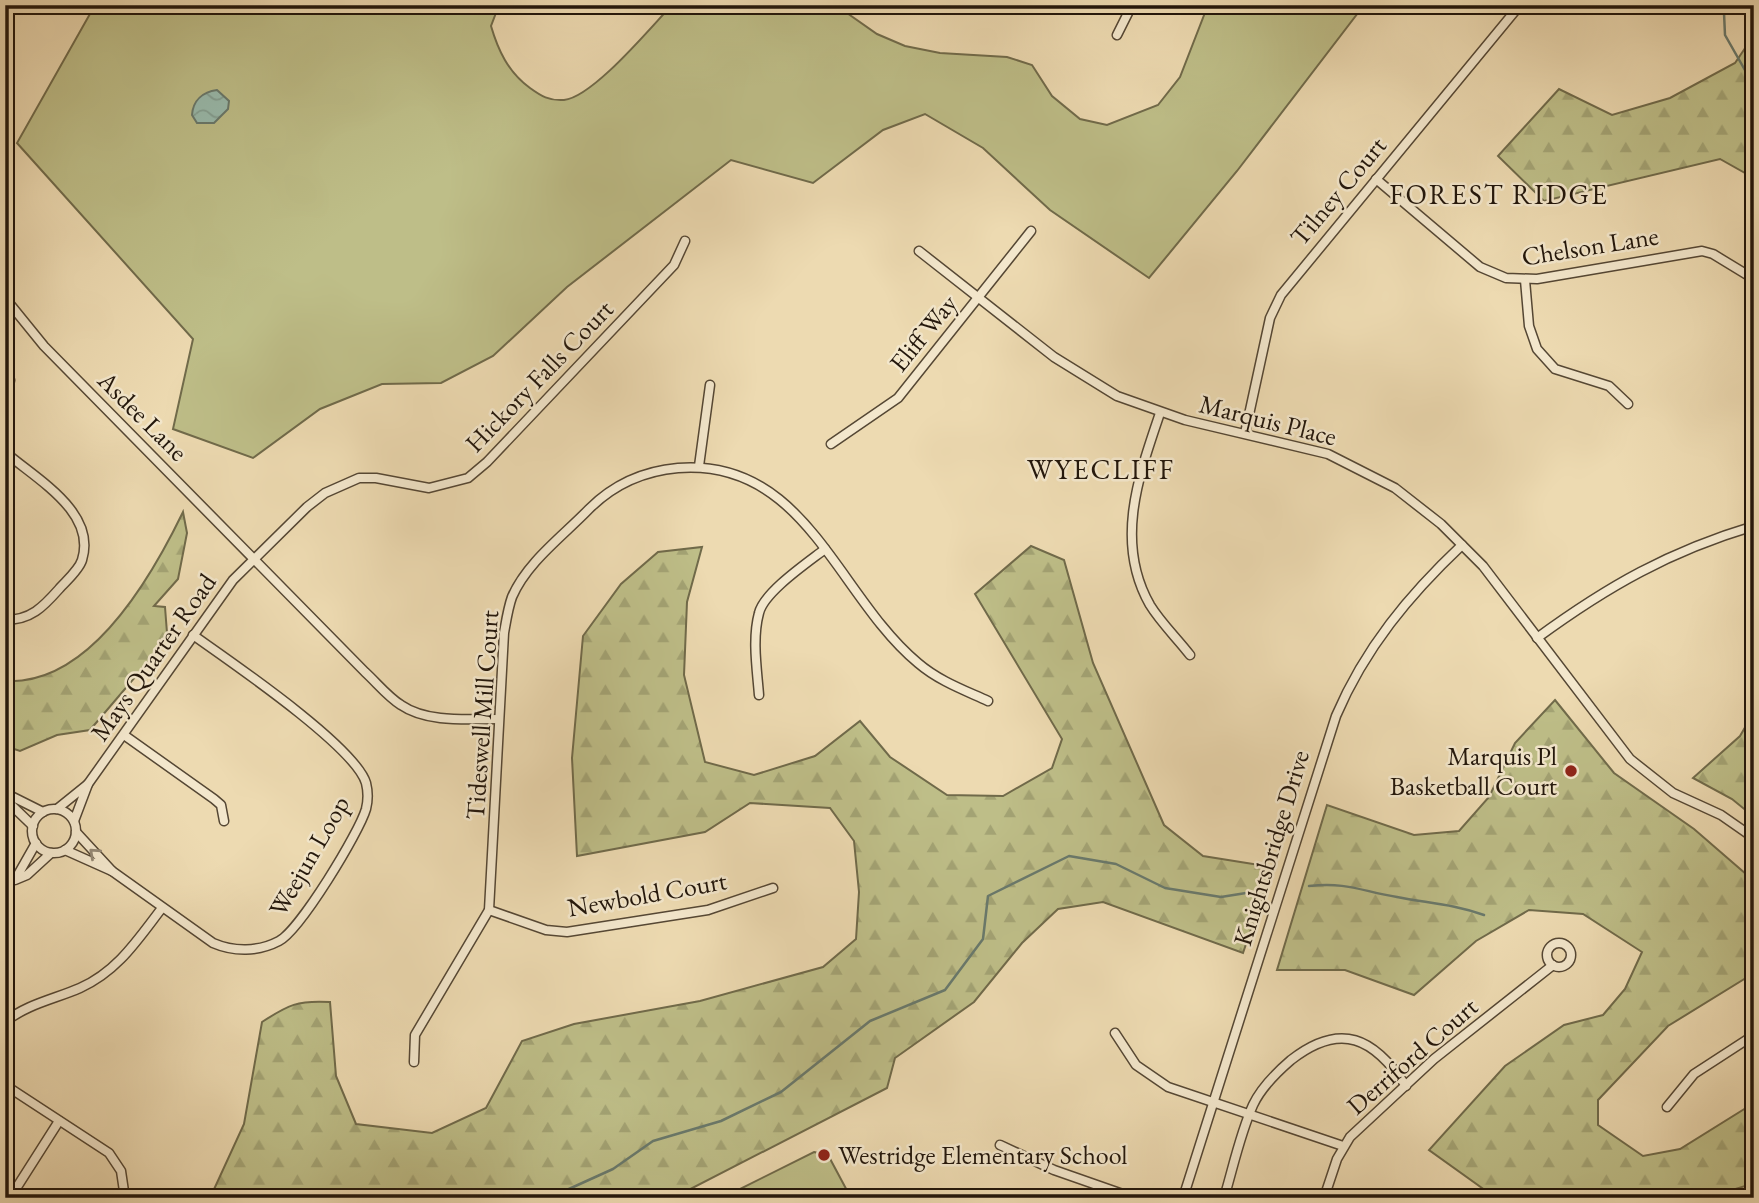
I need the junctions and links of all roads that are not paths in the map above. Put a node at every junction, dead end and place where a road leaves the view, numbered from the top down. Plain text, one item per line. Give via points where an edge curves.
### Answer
1 (1132, 5) edge
2 (1520, 5) edge
3 (1118, 35) dead end
4 (1376, 179) junction
5 (1031, 231) dead end
6 (685, 241) dead end
7 (919, 251) dead end
8 (1754, 279) edge
9 (1525, 280) junction
10 (5, 298) edge
11 (977, 299) junction
12 (10, 380) dead end
13 (710, 385) dead end
14 (1629, 404) dead end
15 (5, 407) edge
16 (1160, 413) junction
17 (1245, 433) junction
18 (831, 444) dead end
19 (5, 452) edge
20 (699, 466) junction
21 (1754, 526) edge
22 (1462, 545) junction
23 (825, 549) junction
24 (256, 559) junction
25 (5, 620) edge
26 (193, 635) junction
27 (1537, 638) junction
28 (1189, 655) dead end
29 (759, 695) dead end
30 (988, 701) dead end
31 (498, 719) junction
32 (124, 735) junction
33 (88, 784) junction
34 (5, 793) edge
35 (5, 799) edge
36 (57, 809) junction
37 (43, 812) junction
38 (74, 821) junction
39 (223, 821) dead end
40 (33, 826) junction
41 (76, 832) junction
42 (1754, 838) edge
43 (36, 843) junction
44 (65, 850) junction
45 (51, 853) junction
46 (112, 871) junction
47 (15, 880) junction
48 (5, 887) edge
49 (773, 888) dead end
50 (162, 908) junction
51 (489, 910) junction
52 (1553, 965) dead end
53 (5, 1022) edge
54 (1115, 1032) dead end
55 (1754, 1035) edge
56 (414, 1062) dead end
57 (5, 1085) edge
58 (1406, 1086) junction
59 (1213, 1104) junction
60 (1667, 1107) dead end
61 (1250, 1115) junction
62 (59, 1121) junction
63 (1000, 1144) dead end
64 (1343, 1146) junction
65 (10, 1198) edge
66 (125, 1198) edge
67 (1134, 1198) edge
68 (1183, 1198) edge
69 (1224, 1198) edge
70 (1324, 1198) edge

1 - 3 street
2 - 4 street, Tilney Court
4 - 9 street, Chelson Lane via 1480,267
4 - 17 street, Tilney Court via 1281,295 1270,318
5 - 11 street, Eliff Way
6 - 24 street, Hickory Falls Court via 674,265 468,478 429,488 359,478 307,506
7 - 11 street, Marquis Place
8 - 9 street, Chelson Lane via 1702,251
9 - 14 street via 1529,326 1537,349 1555,369 1609,386
10 - 24 street, Asdee Lane via 44,346
11 - 16 street, Marquis Place via 1093,383
11 - 18 street, Eliff Way via 898,398
12 - 15 street
13 - 20 street
16 - 17 street, Marquis Place
16 - 28 street via 1134,497 1133,558 1148,601
17 - 22 street, Marquis Place via 1297,444 1357,466 1405,495
19 - 25 street via 78,516 85,540 82,562 36,613
20 - 23 street, Tideswell Mill Court via 759,483 794,512
20 - 31 street, Tideswell Mill Court via 657,470 607,491 526,572 512,597 504,633
21 - 27 street via 1694,545 1638,571
22 - 27 street, Marquis Place
22 - 59 street, Knightsbridge Drive via 1394,617 1345,696 1325,745
23 - 29 street via 759,611
23 - 30 street, Tideswell Mill Court via 918,663 948,684
24 - 26 street, Mays Quarter Road via 233,580
24 - 31 street, Asdee Lane via 402,706 453,718
26 - 32 street, Mays Quarter Road
26 - 50 street, Weejun Loop via 285,702 341,751 361,772 367,807 299,924 278,942 252,950 226,949
27 - 42 street, Marquis Place via 1619,746 1646,774
31 - 51 street, Tideswell Mill Court
32 - 33 street, Mays Quarter Road
32 - 39 street via 221,805
33 - 36 street, Mays Quarter Road
33 - 38 street, Mays Quarter Road
34 - 37 street
35 - 40 street
36 - 37 street, Mays Quarter Road
36 - 38 street
37 - 40 street
38 - 41 street
40 - 43 street
41 - 44 street
46 -> 41 street, Weejun Loop
43 - 45 street
43 - 47 street
44 - 45 street
44 - 46 street, Weejun Loop
45 - 47 street
46 - 50 street, Weejun Loop
47 - 48 street
49 - 51 street, Newbold Court via 708,910 567,932 546,930
50 - 53 street via 117,965 81,988 33,1005
51 - 56 street, Tideswell Mill Court via 415,1035
52 - 58 street, Derriford Court
54 - 59 street via 1129,1056 1151,1077
55 - 60 street via 1694,1074
57 - 62 street
58 - 61 street via 1391,1063 1369,1045 1350,1038 1325,1041 1304,1050 1275,1076
58 - 64 street, Derriford Court
59 - 61 street
59 - 68 street, Knightsbridge Drive
61 - 64 street
61 - 69 street
62 - 65 street
62 - 66 street via 109,1153 121,1171
63 - 67 street via 1054,1170
64 - 70 street, Derriford Court

